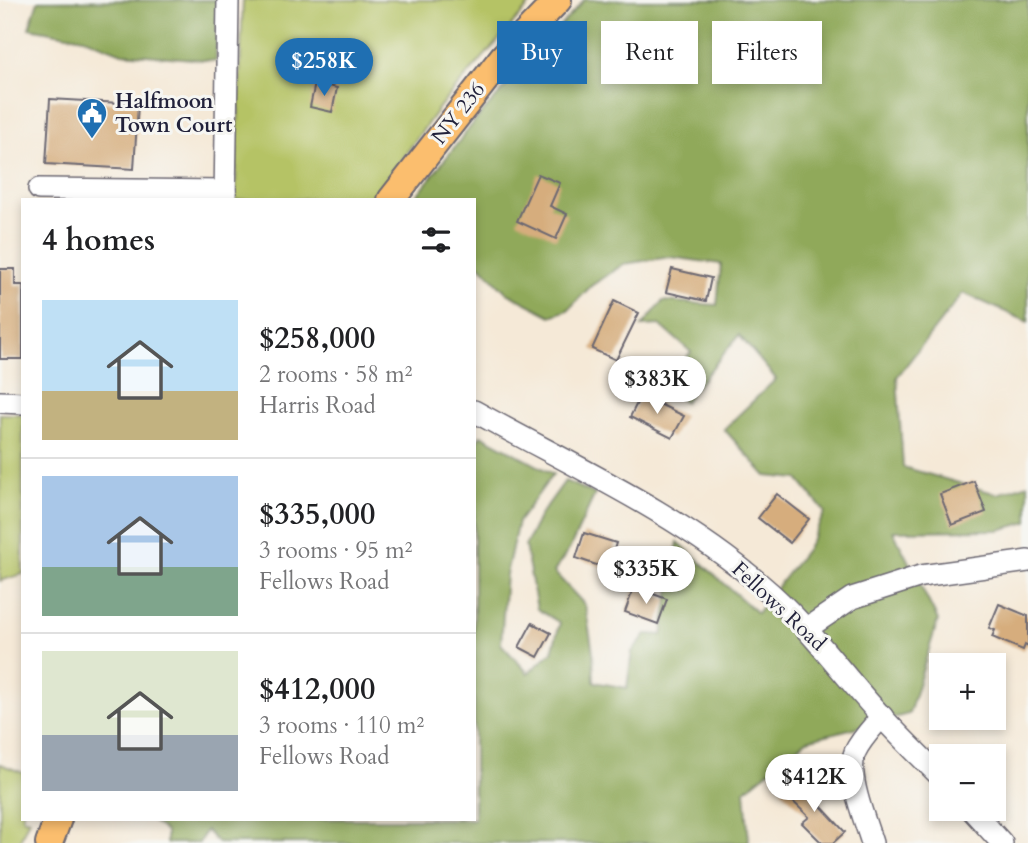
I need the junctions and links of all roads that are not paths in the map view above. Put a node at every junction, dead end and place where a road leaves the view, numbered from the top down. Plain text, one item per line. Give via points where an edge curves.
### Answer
1 (228, 0) edge
2 (558, 0) edge
3 (39, 189) dead end
4 (99, 195) edge
5 (225, 195) edge
6 (393, 198) edge
7 (0, 402) edge
8 (21, 402) edge
9 (476, 412) edge
10 (1028, 561) edge
11 (806, 629) junction
12 (882, 716) junction
13 (929, 765) edge
14 (57, 821) edge
15 (982, 821) edge
16 (49, 843) edge
17 (872, 843) edge
18 (1002, 843) edge

1 - 5 street
2 - 6 main road, NY 236 / NY 236 via 503,57
3 - 4 street
4 - 5 street
7 - 8 street
9 - 11 street, Fellows Road via 704,541 762,585
10 - 11 street via 920,576 852,598
11 - 12 street, Fellows Road
12 - 13 street, Fellows Road
12 - 17 street via 858,747 852,770
14 - 16 main road
15 - 18 street

